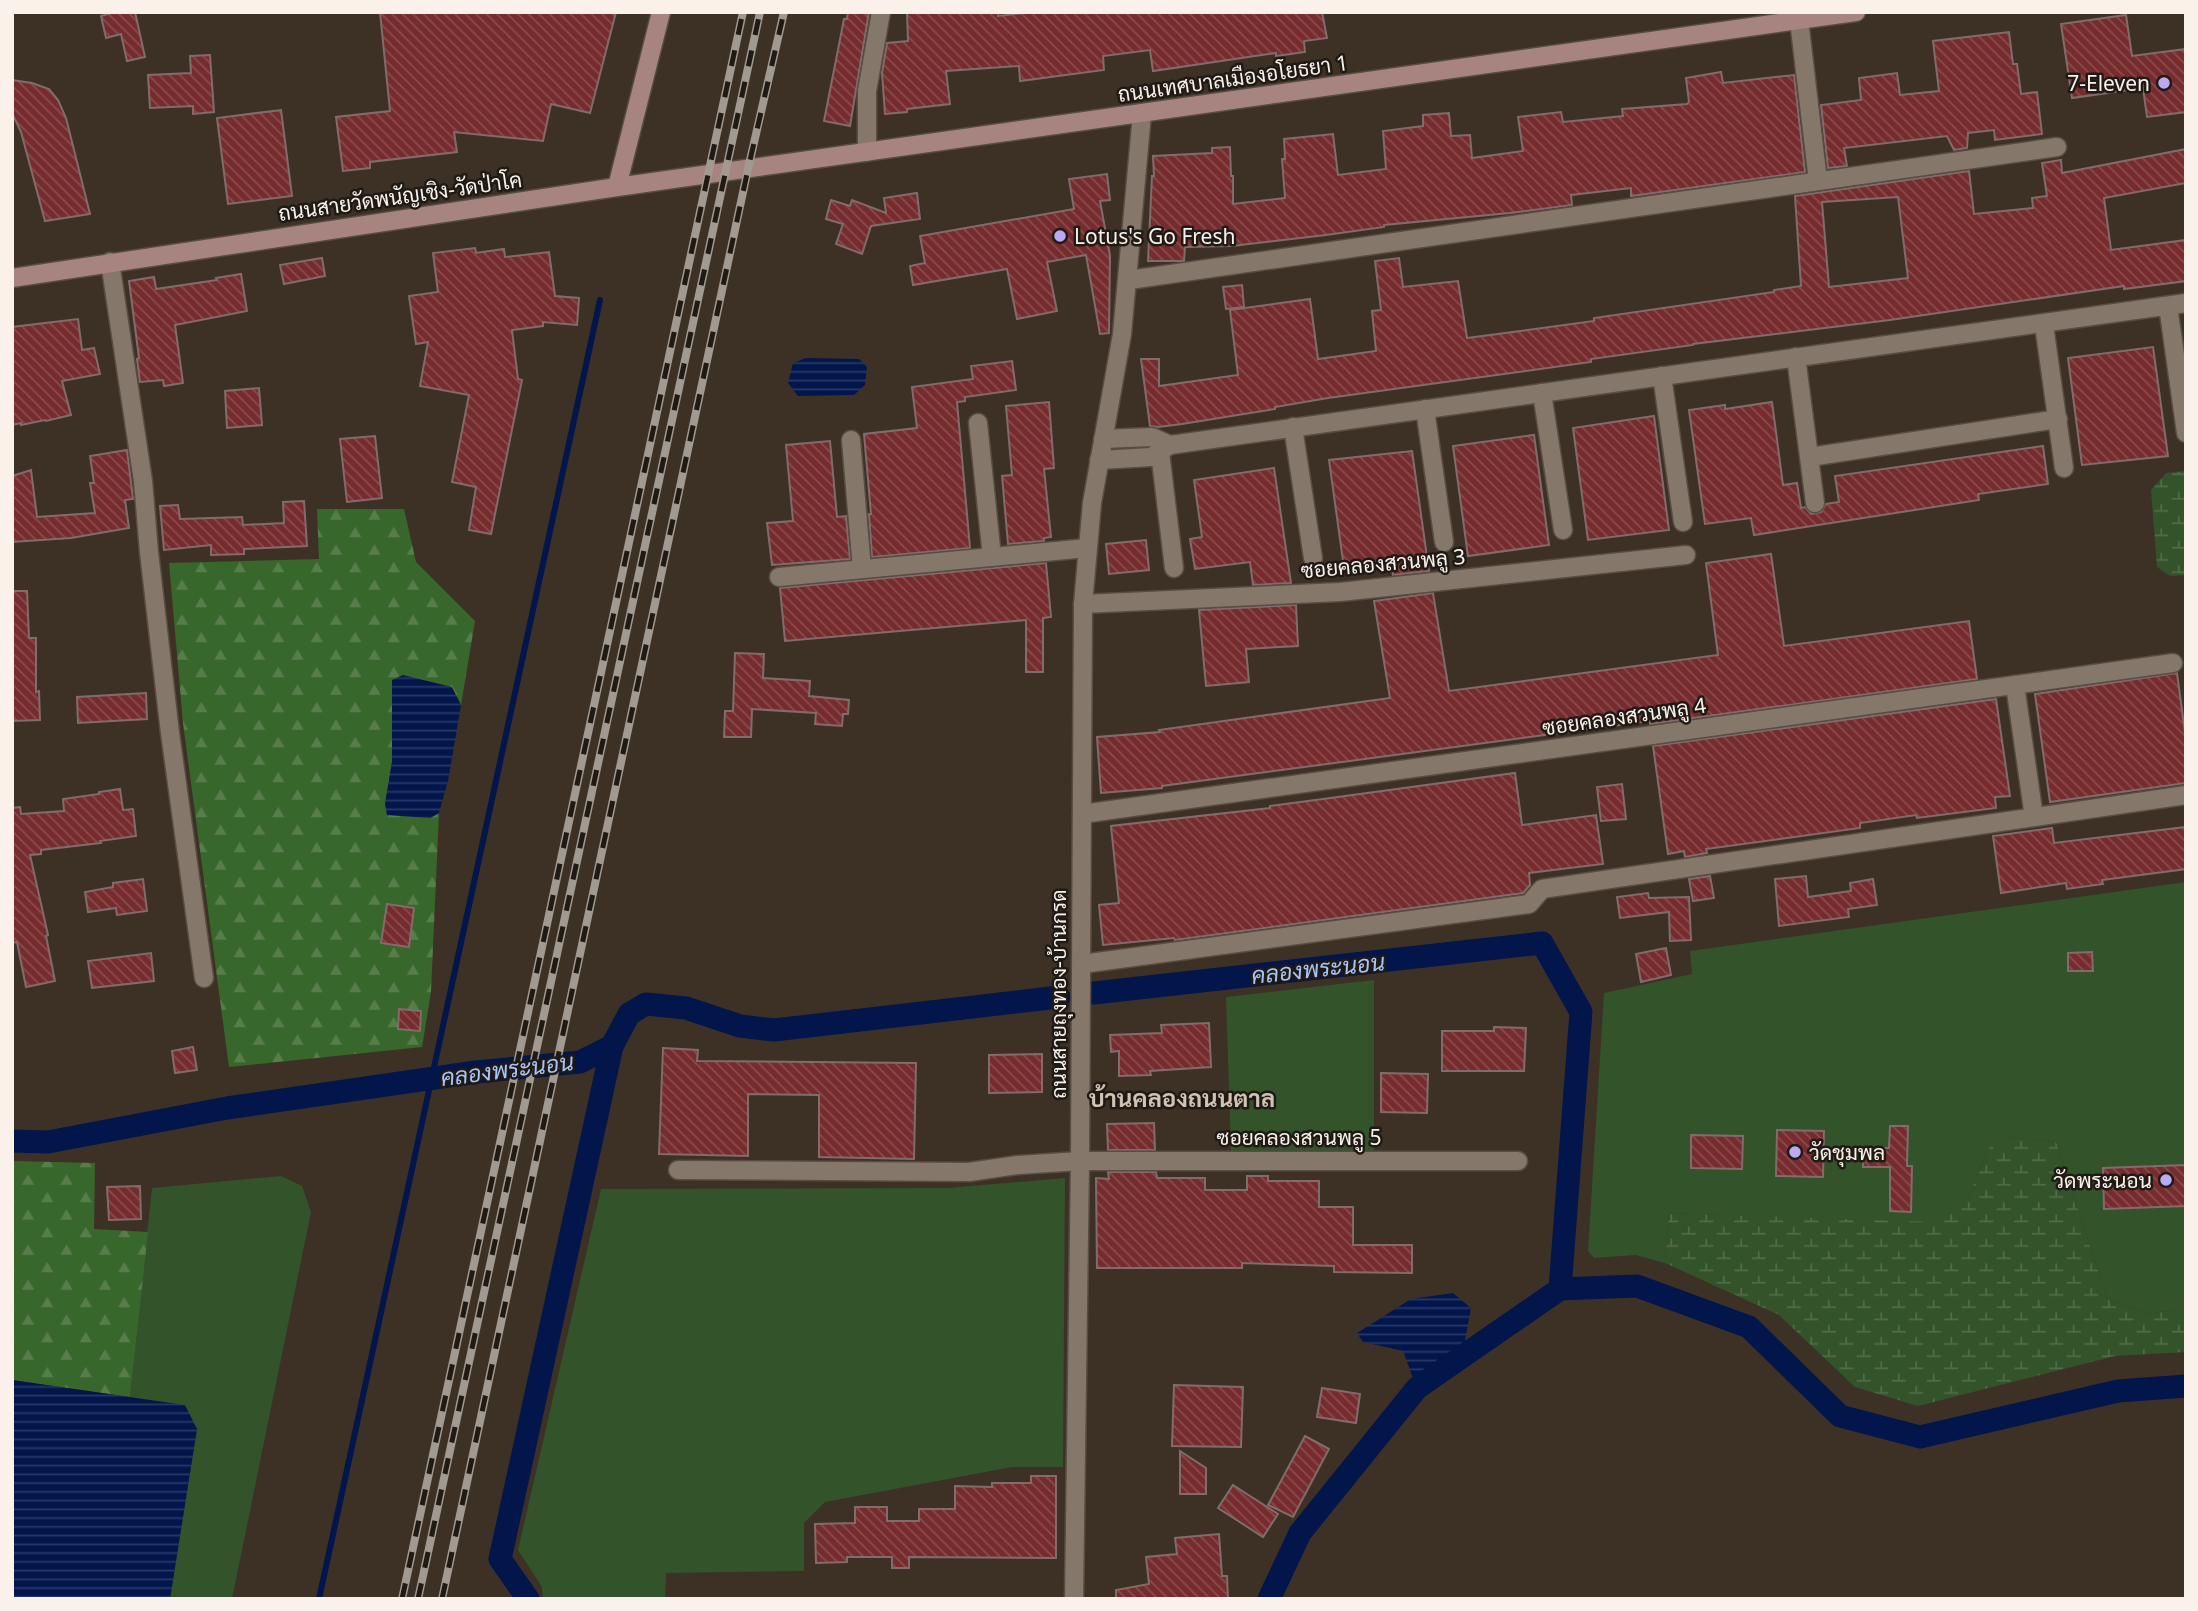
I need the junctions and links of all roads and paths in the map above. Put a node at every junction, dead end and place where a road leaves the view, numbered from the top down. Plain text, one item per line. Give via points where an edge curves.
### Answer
1 (661, 12) edge
2 (881, 12) edge
3 (1856, 12) edge
4 (1798, 20) junction
5 (1142, 114) junction
6 (2057, 147) dead end
7 (867, 152) junction
8 (1818, 181) junction
9 (617, 187) junction
10 (110, 262) junction
11 (12, 278) edge
12 (1129, 280) junction
13 (2177, 305) edge
14 (2044, 325) junction
15 (1796, 357) junction
16 (1662, 376) junction
17 (1542, 393) junction
18 (1425, 409) junction
19 (2058, 419) junction
20 (978, 423) dead end
21 (1293, 428) junction
22 (2186, 433) edge
23 (1103, 439) junction
24 (851, 440) dead end
25 (1157, 448) junction
26 (1810, 457) junction
27 (1099, 460) junction
28 (2064, 468) dead end
29 (1815, 503) dead end
30 (1683, 522) dead end
31 (1563, 530) dead end
32 (1444, 542) dead end
33 (1087, 548) junction
34 (1686, 555) dead end
35 (992, 557) junction
36 (1313, 558) dead end
37 (1174, 568) dead end
38 (862, 569) junction
39 (779, 577) dead end
40 (1083, 604) junction
41 (2172, 663) dead end
42 (2015, 685) junction
43 (2186, 795) edge
44 (1082, 814) junction
45 (2034, 817) junction
46 (1082, 964) junction
47 (204, 978) dead end
48 (1080, 1161) junction
49 (1518, 1161) dead end
50 (678, 1170) dead end
51 (1074, 1599) edge

1 - 9 main road
2 - 7 street via 867,91
3 - 4 main road, ถนนเทศบาลเมืองอโยธยา 1
4 - 5 main road, ถนนเทศบาลเมืองอโยธยา 1
4 - 8 street
5 - 7 main road, ถนนเทศบาลเมืองอโยธยา 1
5 - 12 street, ถนนสายถุงทอง-บ้านกรด
6 - 8 street
7 - 9 main road, ถนนเทศบาลเมืองอโยธยา 1
8 - 12 street
9 - 10 main road, ถนนสายวัดพนัญเชิง-วัดป่าโค
10 - 11 main road, ถนนสายวัดพนัญเชิง-วัดป่าโค
10 - 47 street via 143,481 170,733
12 - 23 street, ถนนสายถุงทอง-บ้านกรด
13 - 14 street
13 - 22 street
14 - 15 street
14 - 19 street
15 - 16 street
15 - 26 street
16 - 17 street
16 - 30 street
17 - 18 street
17 - 31 street
18 - 21 street
18 - 32 street
19 - 26 street
19 - 28 street
20 - 35 street
21 - 25 street
21 - 36 street
23 - 25 street
23 - 27 street, ถนนสายถุงทอง-บ้านกรด
24 - 38 street
25 - 27 street
25 - 37 street
26 - 29 street
27 - 33 street, ถนนสายถุงทอง-บ้านกรด
33 - 35 street
33 - 40 street, ถนนสายถุงทอง-บ้านกรด
34 - 40 street, ซอยคลองสวนพลู 3 via 1340,592
35 - 38 street
38 - 39 street
40 - 44 street, ถนนสายถุงทอง-บ้านกรด
41 - 42 street, ซอยคลองสวนพลู 4
42 - 44 street, ซอยคลองสวนพลู 4
42 - 45 street
43 - 45 street
44 - 46 street, ถนนสายถุงทอง-บ้านกรด
45 - 46 street via 1542,889 1529,904
46 - 48 street, ถนนสายถุงทอง-บ้านกรด
48 - 49 street, ซอยคลองสวนพลู 5
48 - 50 street, ซอยคลองสวนพลู 5 via 969,1172
48 - 51 street, ถนนสายถุงทอง-บ้านกรด

